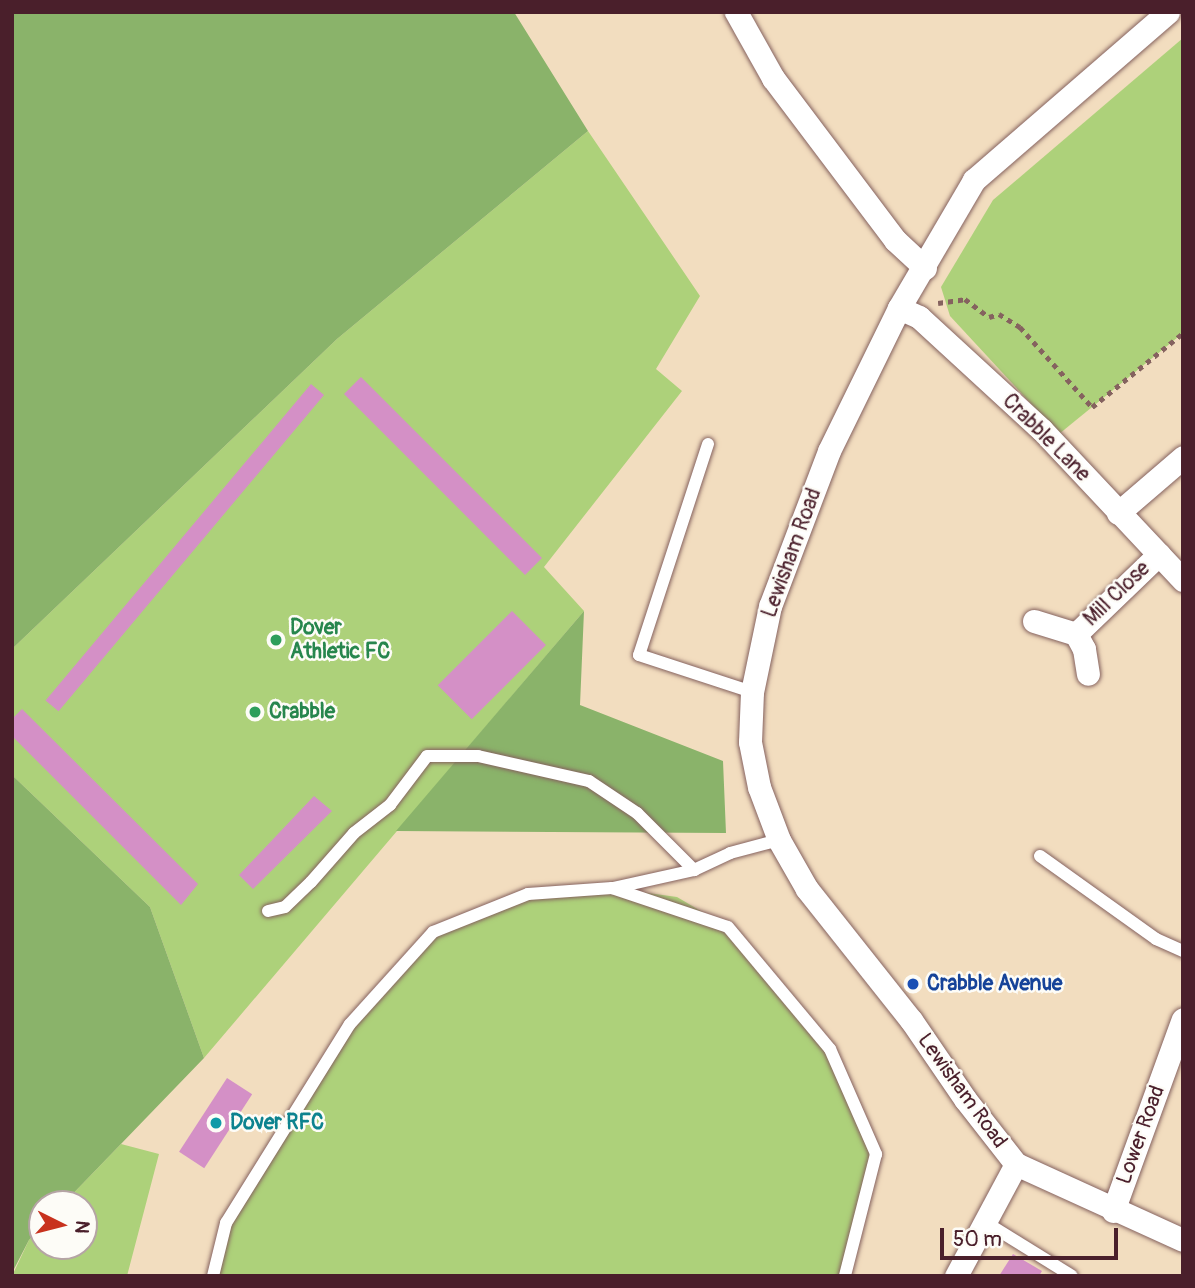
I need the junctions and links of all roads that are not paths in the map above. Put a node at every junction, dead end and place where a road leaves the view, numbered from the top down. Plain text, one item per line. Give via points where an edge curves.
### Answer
1 (736, 12) edge
2 (1168, 12) edge
3 (925, 268) junction
4 (899, 308) junction
5 (708, 444) dead end
6 (1183, 457) edge
7 (1118, 513) junction
8 (1159, 554) junction
9 (1183, 580) edge
10 (1034, 621) dead end
11 (1076, 634) junction
12 (1087, 674) dead end
13 (752, 692) junction
14 (779, 841) junction
15 (1040, 856) dead end
16 (694, 870) junction
17 (612, 888) junction
18 (268, 911) dead end
19 (1183, 951) edge
20 (1183, 1020) edge
21 (1016, 1164) junction
22 (1113, 1211) junction
23 (985, 1222) junction
24 (1172, 1236) edge
25 (213, 1276) edge
26 (845, 1276) edge
27 (956, 1276) edge
28 (1072, 1276) edge

1 - 3 street via 773,78 895,240
2 - 3 street, Lewisham Road via 974,180
3 - 4 street, Lewisham Road
4 - 7 street, Crabble Lane via 919,317 1042,430
4 - 13 street, Lewisham Road via 824,464 770,606
5 - 13 lane via 639,655
6 - 7 street
7 - 8 street, Crabble Lane
8 - 9 street, Crabble Lane
8 - 11 street, Mill Close
10 - 11 street, Mill Close
11 - 12 street, Mill Close via 1084,649
13 - 14 street, Lewisham Road via 750,742 759,787
14 - 16 lane via 730,853
14 - 21 street, Lewisham Road via 807,888
15 - 19 lane via 1156,939
16 - 17 lane
16 - 18 lane via 637,813 589,781 478,756 427,756 390,805 354,833 285,907
17 - 25 lane via 528,894 433,932 336,1045 226,1223
17 - 26 lane via 728,927 830,1049 876,1154
20 - 22 street, Lower Road
21 - 22 street, Lewisham Road
21 - 23 street
22 - 24 street, Lewisham Road
23 - 27 street
23 - 28 lane

